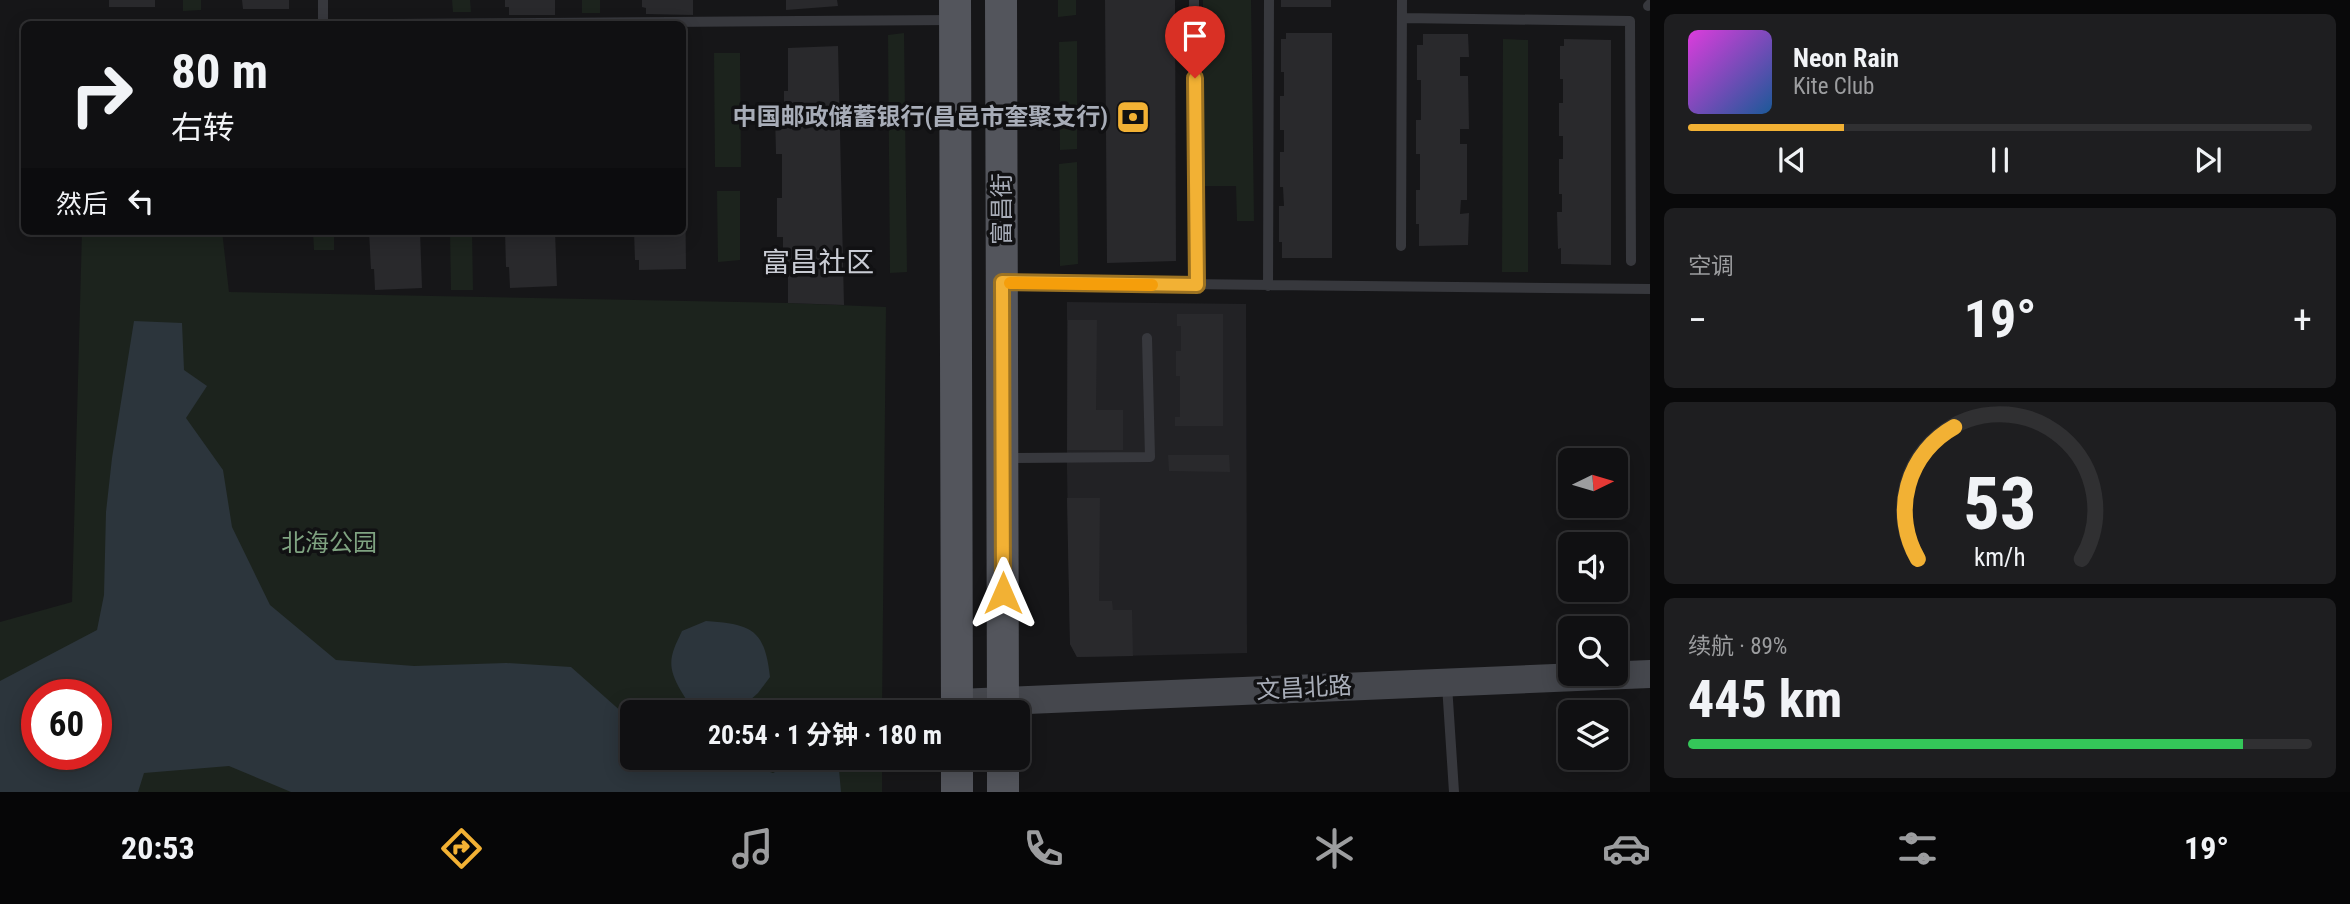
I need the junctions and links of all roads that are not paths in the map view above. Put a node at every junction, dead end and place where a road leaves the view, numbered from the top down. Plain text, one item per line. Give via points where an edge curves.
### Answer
1 (323, 0) edge
2 (1001, 0) edge
3 (1194, 0) edge
4 (1269, 0) edge
5 (1402, 0) edge
6 (955, 10) edge
7 (1402, 18) junction
8 (323, 21) edge
9 (510, 21) edge
10 (1401, 246) dead end
11 (1631, 261) dead end
12 (1002, 282) junction
13 (1197, 285) junction
14 (1268, 286) junction
15 (1650, 289) edge
16 (1147, 338) dead end
17 (1003, 458) junction
18 (1650, 674) edge
19 (1447, 682) junction
20 (957, 700) edge
21 (1003, 700) edge
22 (1030, 705) edge
23 (957, 770) edge
24 (1003, 770) edge
25 (957, 792) edge
26 (1003, 792) edge
27 (1454, 792) edge

1 - 8 lane
2 - 12 main road, 富昌街
3 - 13 lane
4 - 14 lane
5 - 7 lane
6 - 9 lane
6 - 20 main road, 富昌街
7 - 10 lane
7 - 11 lane via 1630,21
12 - 13 lane
12 - 17 main road, 富昌街
13 - 14 lane
14 - 15 lane
16 - 17 lane via 1150,457
17 - 21 main road, 富昌街
18 - 19 street, 文昌北路
19 - 22 street, 文昌北路
19 - 27 lane
23 - 25 main road
24 - 26 main road

